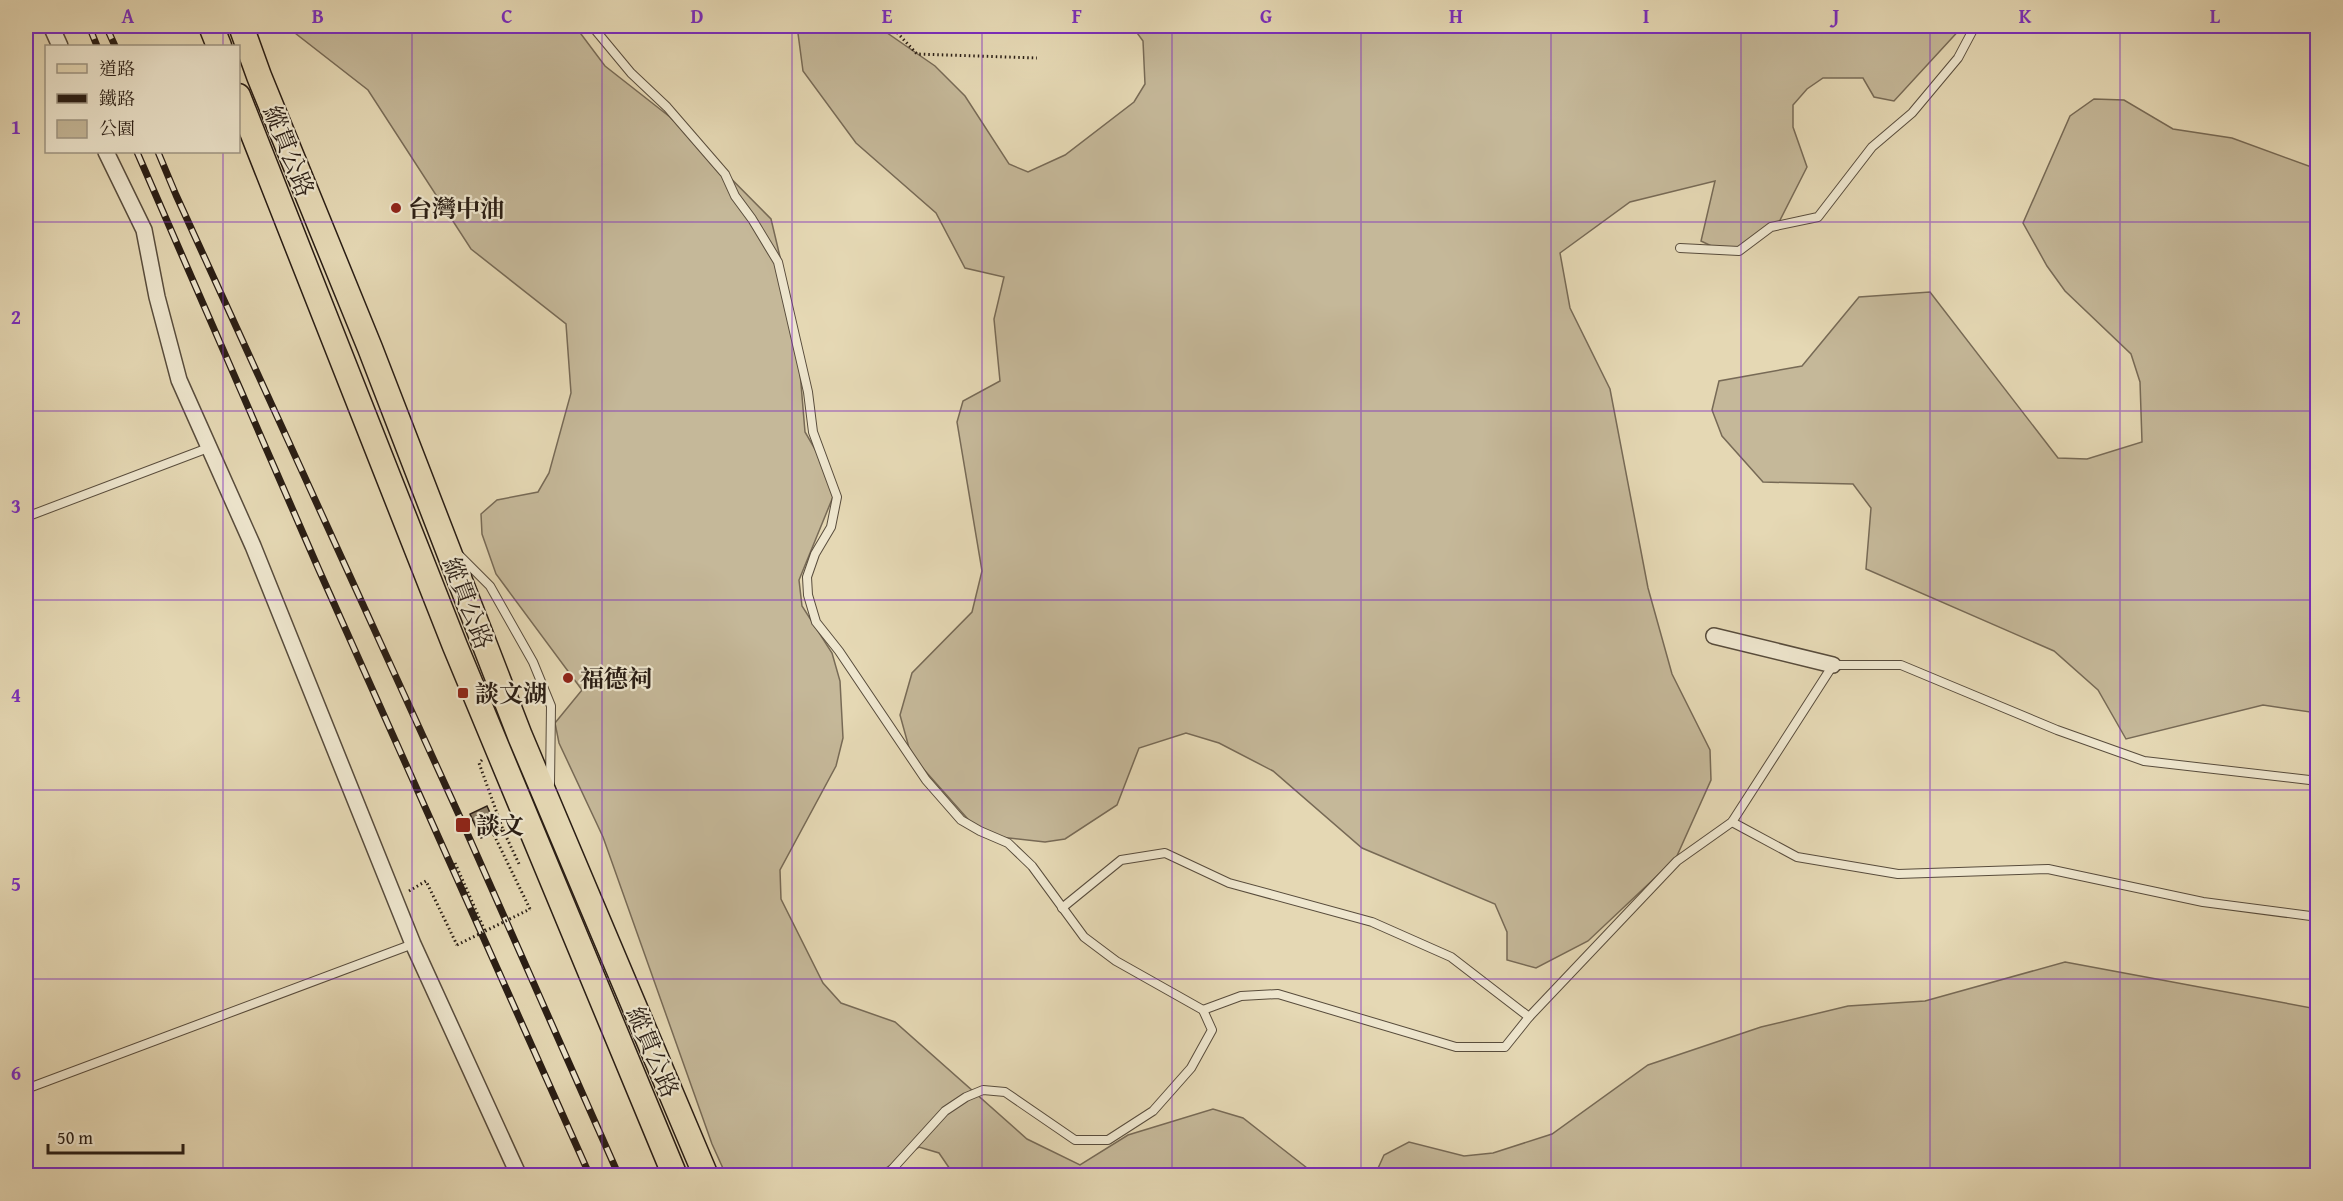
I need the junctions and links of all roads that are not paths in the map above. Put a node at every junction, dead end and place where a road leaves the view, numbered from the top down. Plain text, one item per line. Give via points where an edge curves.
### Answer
1 (51, 26) edge
2 (211, 26) edge
3 (240, 26) edge
4 (592, 26) edge
5 (1975, 26) edge
6 (60, 45) edge
7 (219, 45) edge
8 (240, 101) edge
9 (106, 153) edge
10 (314, 212) junction
11 (290, 224) junction
12 (1680, 248) dead end
13 (208, 448) junction
14 (26, 517) edge
15 (444, 540) junction
16 (1714, 636) dead end
17 (1833, 665) junction
18 (519, 733) junction
19 (497, 746) junction
20 (2318, 781) edge
21 (550, 806) junction
22 (1732, 822) junction
23 (1062, 908) junction
24 (2318, 917) edge
25 (413, 944) junction
26 (1203, 1010) junction
27 (1529, 1017) junction
28 (26, 1089) edge
29 (519, 1176) edge
30 (675, 1176) edge
31 (706, 1176) edge
32 (886, 1176) edge

1 - 6 street
2 - 7 main road
3 - 10 main road, 縱貫公路
4 - 23 lane via 725,174 778,262 808,392 813,432 837,497 831,527 807,577 816,622 926,780 961,820 1008,843 1032,866
5 - 12 lane via 1958,58 1912,112 1872,147 1818,217 1771,227 1739,251
8 - 11 main road, 縱貫公路
9 - 13 street via 144,230 178,380
10 - 11 main road
10 - 15 main road, 縱貫公路
11 - 19 main road, 縱貫公路
13 - 14 lane
13 - 25 street via 257,556
15 - 18 main road, 縱貫公路
15 - 21 lane via 490,586 534,662 550,706
16 - 17 street
17 - 20 lane via 1901,665 2058,730 2144,760
17 - 22 lane
18 - 19 main road
18 - 21 main road, 縱貫公路
19 - 30 main road, 縱貫公路
21 - 31 main road, 縱貫公路
22 - 24 lane via 1797,857 1898,874 2048,869 2204,902
22 - 27 lane via 1677,861
23 - 26 lane via 1084,938 1116,961
23 - 27 lane via 1121,860 1165,853 1229,883 1372,922 1441,952
25 - 28 lane
25 - 29 street
26 - 27 lane via 1241,996 1278,994 1456,1047 1505,1047
26 - 32 lane via 1212,1030 1191,1068 1153,1111 1108,1140 1076,1140 1005,1092 983,1089 945,1111

